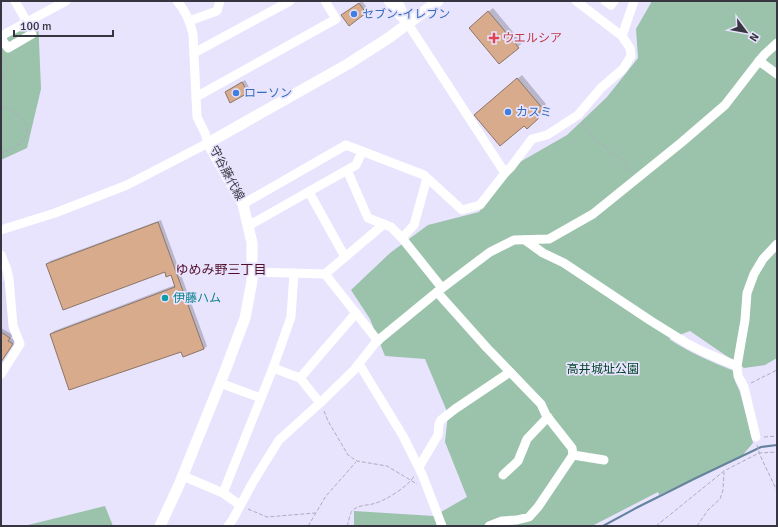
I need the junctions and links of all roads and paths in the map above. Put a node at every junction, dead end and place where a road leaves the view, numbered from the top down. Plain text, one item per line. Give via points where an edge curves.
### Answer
1 (15, 1) edge
2 (66, 1) edge
3 (177, 1) edge
4 (220, 1) edge
5 (290, 1) edge
6 (325, 1) edge
7 (388, 1) edge
8 (398, 1) edge
9 (438, 1) edge
10 (606, 1) edge
11 (614, 1) edge
12 (634, 1) edge
13 (578, 2) edge
14 (279, 4) edge
15 (190, 21) junction
16 (24, 24) junction
17 (408, 24) junction
18 (622, 36) junction
19 (1, 37) edge
20 (777, 43) edge
21 (194, 53) junction
22 (1, 57) edge
23 (759, 61) junction
24 (777, 74) edge
25 (1, 79) edge
26 (196, 97) junction
27 (1, 106) edge
28 (578, 115) junction
29 (208, 143) junction
30 (362, 152) junction
31 (1, 154) edge
32 (347, 170) junction
33 (505, 173) junction
34 (427, 178) junction
35 (636, 179) junction
36 (309, 192) junction
37 (243, 204) junction
38 (384, 224) junction
39 (248, 226) junction
40 (1, 230) edge
41 (402, 238) junction
42 (525, 240) junction
43 (777, 244) edge
44 (1, 255) edge
45 (345, 257) junction
46 (252, 272) junction
47 (294, 273) junction
48 (325, 274) junction
49 (440, 290) junction
50 (356, 313) junction
51 (378, 341) junction
52 (359, 364) junction
53 (737, 366) junction
54 (273, 368) junction
55 (777, 370) edge
56 (510, 372) junction
57 (1, 374) edge
58 (300, 378) junction
59 (220, 383) junction
60 (744, 386) junction
61 (261, 398) junction
62 (320, 403) junction
63 (548, 417) junction
64 (777, 436) edge
65 (756, 440) junction
66 (759, 452) junction
67 (777, 452) edge
68 (573, 455) junction
69 (604, 460) dead end
70 (356, 461) junction
71 (419, 467) junction
72 (724, 471) junction
73 (504, 474) dead end
74 (183, 476) junction
75 (411, 481) junction
76 (429, 490) junction
77 (777, 491) edge
78 (223, 493) junction
79 (240, 506) junction
80 (316, 513) junction
81 (160, 526) edge
82 (228, 526) edge
83 (308, 526) edge
84 (347, 526) edge
85 (442, 526) edge
86 (489, 526) edge
87 (656, 526) edge
88 (697, 526) edge

1 - 16 street
2 - 16 street
3 - 15 street
4 - 15 street via 217,11
5 - 14 street
6 - 26 street via 336,19
7 - 17 street
8 - 17 street
9 - 17 main road, 守谷藤代線
10 - 11 street via 611,5
12 - 18 street
13 - 18 street
14 - 21 street
15 - 21 street
16 - 19 street
16 - 19 street via 30,35 8,48
17 - 29 main road, 守谷藤代線 via 348,64
17 - 33 street
18 - 28 street via 630,48 631,56 622,70 601,88
20 - 23 street
21 - 26 street
22 - 25 path via 7,64
23 - 24 street
23 - 35 street via 725,105
26 - 29 street via 197,117
27 - 31 path via 17,113 25,121 27,128 27,134 20,144
28 - 33 street via 547,135 532,139
28 - 35 path via 590,134 621,159
29 - 37 main road, 守谷藤代線
29 - 40 street via 127,185 55,213
30 - 32 street via 356,165
30 - 34 street
30 - 37 street via 346,145
32 - 36 street
32 - 38 street via 368,218
33 - 34 street via 480,205 462,210
34 - 41 street via 414,225
35 - 42 street via 593,214 549,239
36 - 39 street
36 - 45 street
37 - 39 main road, 守谷藤代線
38 - 41 street
38 - 45 street
39 - 46 main road, 守谷藤代線 via 252,243
41 - 49 street
42 - 49 street via 514,240 490,252
42 - 53 street via 543,253 564,262 688,344
43 - 53 street via 762,259 747,293
44 - 57 street via 9,279 13,326 20,344
45 - 48 street
46 - 47 street
46 - 59 main road, 守谷藤代線 via 244,318
47 - 48 street
47 - 54 street via 291,317
48 - 50 street
49 - 51 street
49 - 56 street
50 - 51 street
50 - 58 street
51 - 52 street
52 - 62 street
52 - 71 street
53 - 60 street via 738,376
54 - 58 street
54 - 61 street
55 - 60 path
56 - 63 street via 541,404
56 - 71 street via 441,420 438,435
58 - 62 street
59 - 61 street
59 - 74 main road, 守谷藤代線
60 - 65 street
61 - 78 street
62 - 70 path via 348,455
62 - 79 street via 279,440
63 - 68 street via 572,448
63 - 73 street via 528,439 518,461
64 - 65 path
65 - 66 path
66 - 67 path
66 - 72 path
66 - 77 path
68 - 69 street
68 - 86 street via 529,517 502,521
70 - 75 path via 387,466
70 - 80 path via 326,496
71 - 75 path
71 - 76 street
72 - 87 path
72 - 88 path via 720,499 708,510
74 - 78 street
74 - 81 main road, 守谷藤代線
75 - 76 path
75 - 84 path via 395,494 376,504 360,506 352,512
76 - 85 street
78 - 79 street
79 - 80 path via 267,517
79 - 82 street
80 - 83 path

